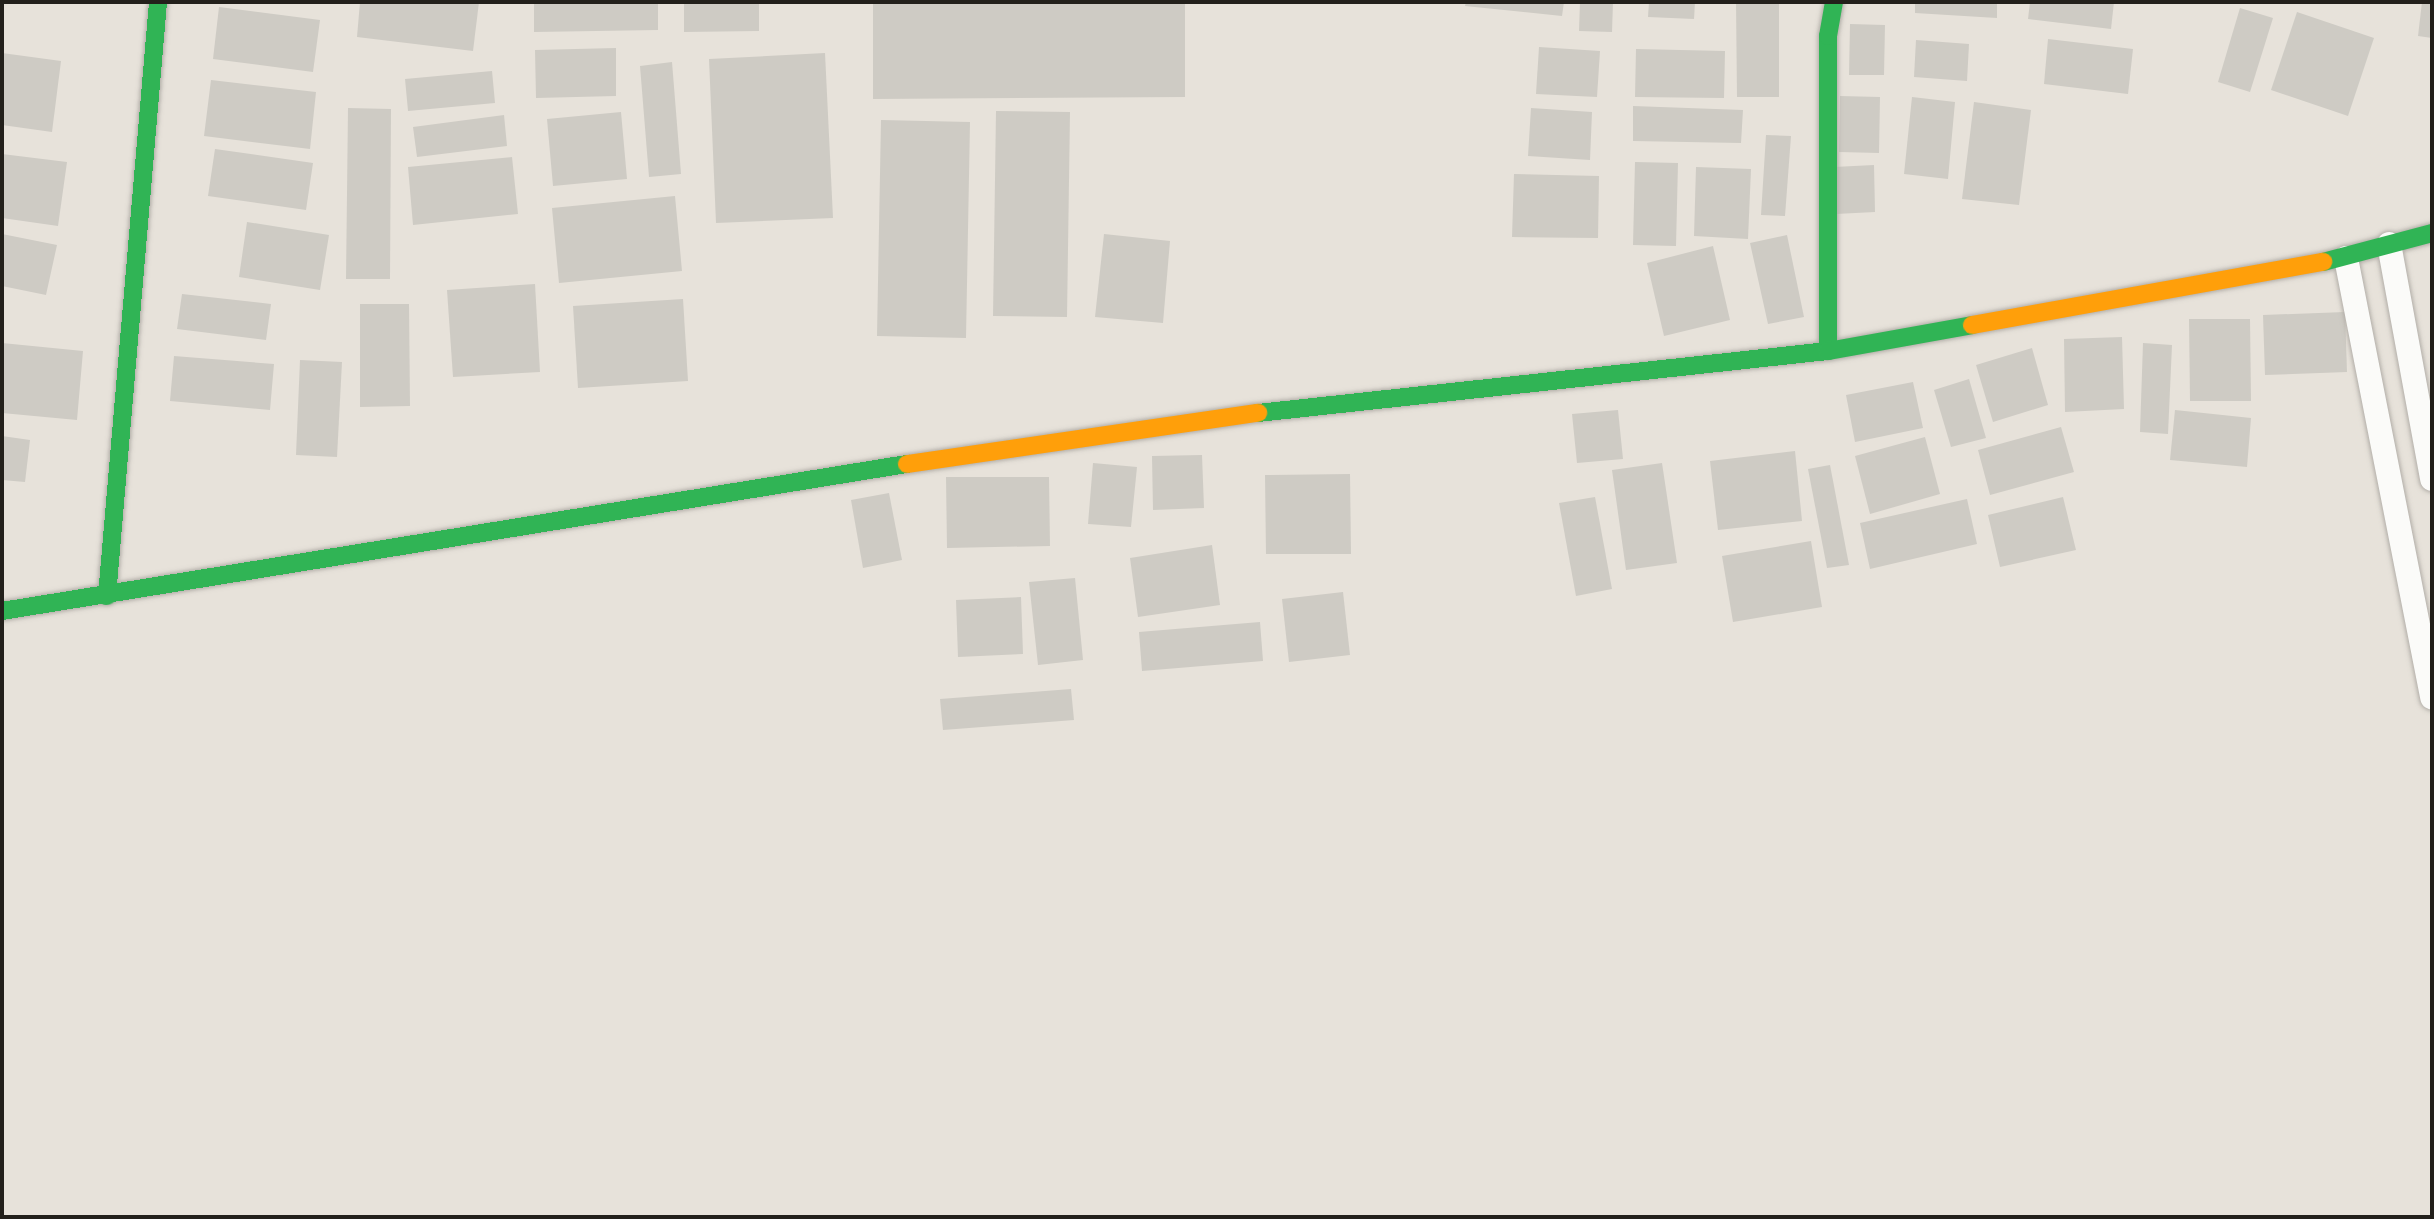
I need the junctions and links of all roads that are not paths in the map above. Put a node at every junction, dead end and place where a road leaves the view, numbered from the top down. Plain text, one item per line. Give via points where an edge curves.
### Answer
1 (158, 2) edge
2 (1834, 2) edge
3 (2432, 233) edge
4 (2389, 244) junction
5 (2346, 258) junction
6 (1828, 351) junction
7 (2432, 479) edge
8 (107, 596) junction
9 (2, 611) edge
10 (2432, 698) edge

1 - 8 main road
2 - 6 main road via 1828,36
3 - 4 main road
4 - 5 main road
4 - 7 lane
5 - 6 main road
5 - 10 lane
6 - 8 main road via 1161,423 630,505
8 - 9 main road

